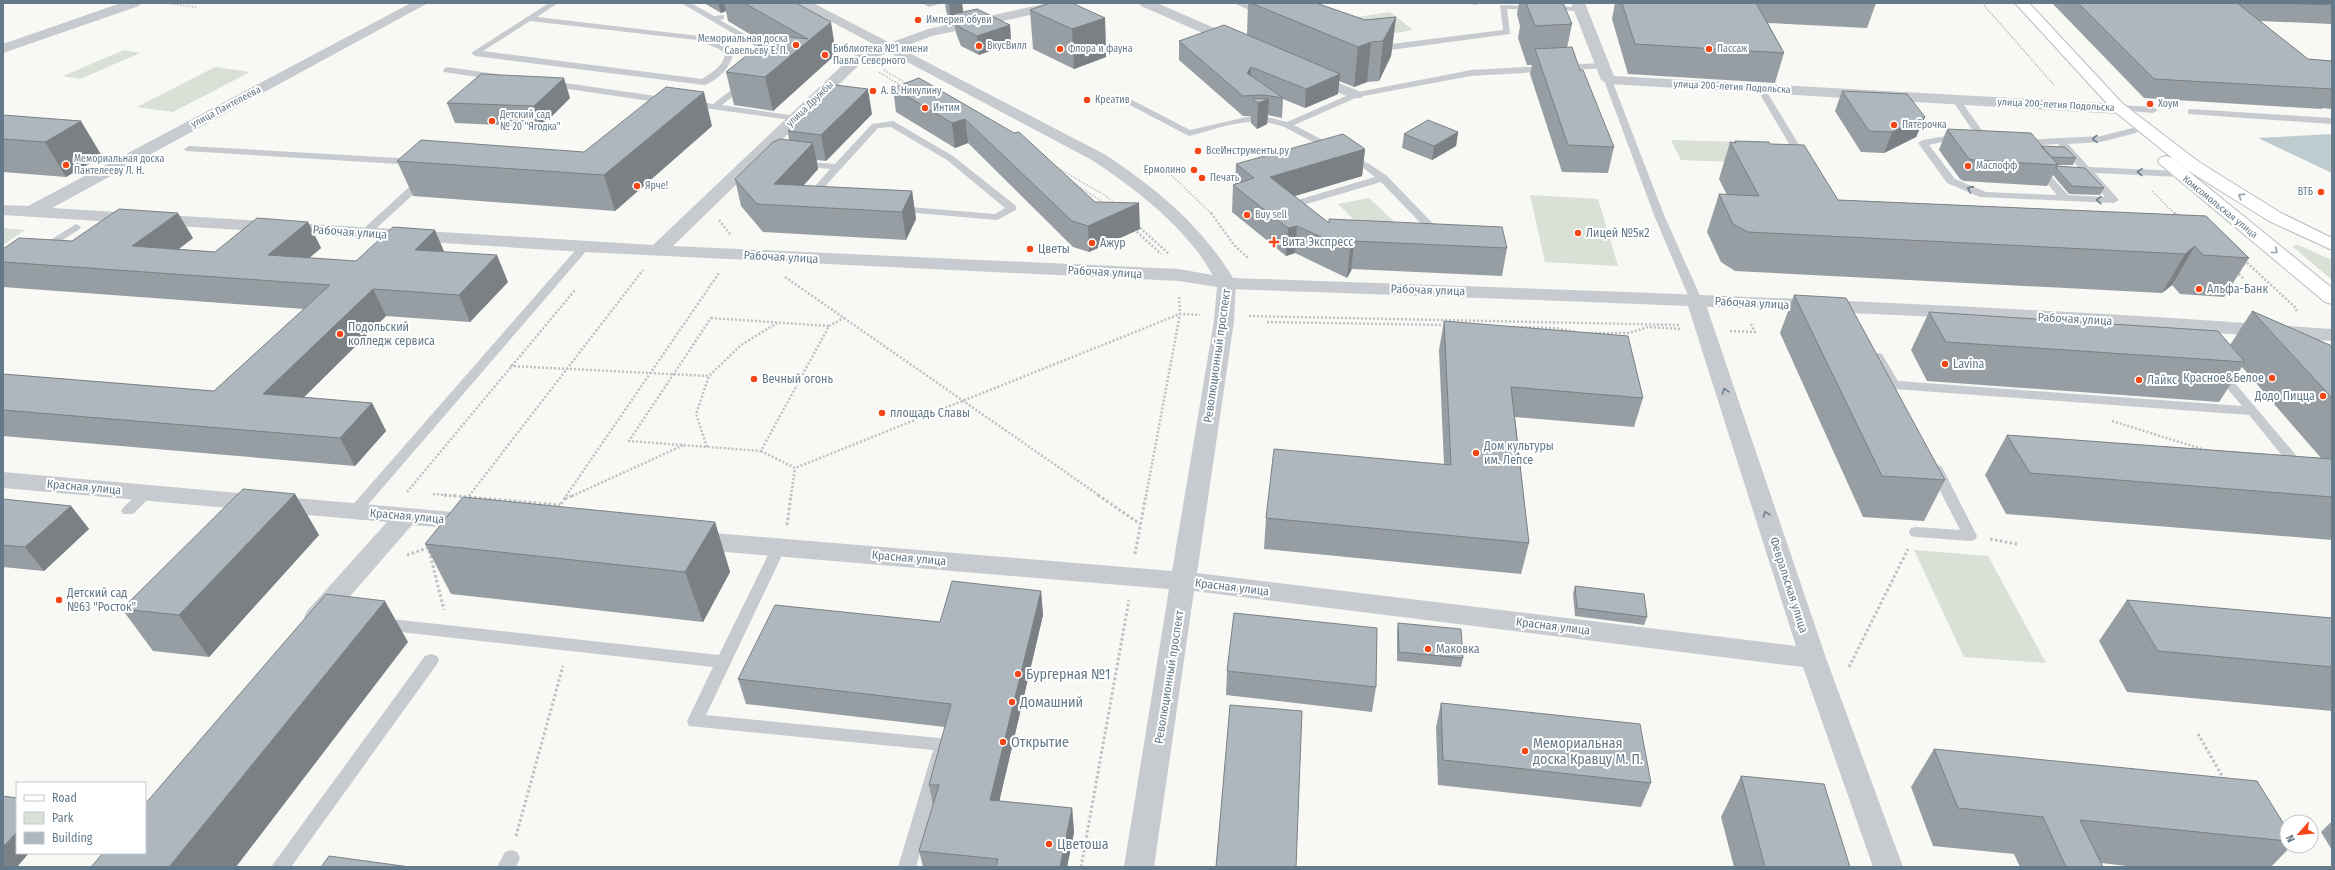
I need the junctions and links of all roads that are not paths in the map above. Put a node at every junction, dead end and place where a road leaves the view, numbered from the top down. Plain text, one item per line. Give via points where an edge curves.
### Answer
1 (134, 3) edge
2 (421, 3) edge
3 (554, 3) edge
4 (685, 3) edge
5 (804, 3) edge
6 (926, 3) edge
7 (938, 3) edge
8 (1068, 3) edge
9 (1146, 3) edge
10 (1263, 3) edge
11 (1471, 3) edge
12 (1476, 3) edge
13 (2022, 3) edge
14 (1241, 4) edge
15 (1580, 6) edge
16 (727, 15) dead end
17 (1270, 16) dead end
18 (530, 19) junction
19 (713, 19) junction
20 (1248, 42) edge
21 (1363, 47) edge
22 (887, 48) junction
23 (3, 49) edge
24 (771, 60) edge
25 (1602, 66) junction
26 (447, 70) dead end
27 (1299, 70) edge
28 (510, 79) edge
29 (749, 79) edge
30 (1608, 80) junction
31 (704, 82) junction
32 (540, 83) edge
33 (1761, 89) junction
34 (1356, 95) junction
35 (1956, 100) junction
36 (680, 102) junction
37 (1129, 102) dead end
38 (715, 107) junction
39 (2119, 108) junction
40 (2153, 110) dead end
41 (668, 112) edge
42 (2191, 112) dead end
43 (795, 119) junction
44 (2332, 121) edge
45 (1287, 125) junction
46 (2132, 131) junction
47 (2060, 141) junction
48 (188, 149) dead end
49 (790, 161) edge
50 (426, 162) edge
51 (837, 167) junction
52 (1809, 169) edge
53 (2040, 169) junction
54 (2056, 169) edge
55 (2071, 170) edge
56 (2086, 170) junction
57 (430, 173) edge
58 (2179, 174) junction
59 (1383, 178) junction
60 (2065, 198) junction
61 (829, 203) edge
62 (890, 208) edge
63 (3, 210) edge
64 (31, 212) junction
65 (1314, 220) edge
66 (76, 227) dead end
67 (365, 233) junction
68 (1432, 244) edge
69 (2332, 245) edge
70 (584, 248) junction
71 (657, 251) junction
72 (35, 254) edge
73 (1227, 283) junction
74 (2332, 298) edge
75 (1696, 300) junction
76 (2207, 325) junction
77 (2332, 335) edge
78 (1873, 348) edge
79 (2332, 354) edge
80 (2213, 365) edge
81 (1894, 385) junction
82 (1901, 399) edge
83 (2253, 411) junction
84 (1929, 454) edge
85 (2294, 461) edge
86 (3, 480) edge
87 (146, 493) junction
88 (406, 504) junction
89 (128, 510) dead end
90 (355, 511) junction
91 (495, 523) edge
92 (1916, 532) road end
93 (669, 538) edge
94 (779, 547) junction
95 (1184, 581) junction
96 (366, 622) edge
97 (320, 623) edge
98 (1813, 658) junction
99 (431, 660) dead end
100 (723, 662) junction
101 (280, 867) edge
102 (907, 867) edge
103 (1139, 867) edge
104 (1888, 867) edge

1 - 23 street
2 - 64 street, улица Пантелеева
3 - 18 lane
4 - 19 lane
5 - 22 street, Революционный проспект
6 - 7 lane
8 - 22 street, улица Дружбы via 928,33
9 - 20 street via 1234,41
10 - 14 lane
11 - 12 lane
13 - 39 main road, Комсомольская улица
14 - 17 lane
15 - 21 lane via 1502,7 1506,32 1370,50
15 - 25 street
16 - 19 lane
18 - 31 lane via 699,38 714,43 729,54 729,59 727,64
18 - 31 lane via 475,53
19 - 24 lane via 777,56
22 - 43 street, улица Дружбы via 856,60
22 - 73 street, Революционный проспект via 1098,157 1120,171 1197,239 1217,263
25 - 30 street
25 - 34 lane via 1471,73
26 - 28 lane
27 - 34 street
29 - 38 lane
30 - 33 street, улица 200-летия Подольска via 1663,81
30 - 75 lane via 1659,215
31 - 36 lane
32 - 36 lane
33 - 35 street, улица 200-летия Подольска via 1798,88
33 - 52 lane
34 - 45 lane
35 - 39 street, улица 200-летия Подольска
60 -> 35 lane via 1984,195 1951,181 1923,143 1981,133
36 - 38 lane
36 - 41 lane
37 - 45 lane via 1189,133 1249,118 1278,120
38 - 43 lane
39 - 40 lane
39 - 46 main road, Комсомольская улица
69 -> 39 main road, Комсомольская улица via 2275,217 2193,166
42 - 44 lane
43 - 71 street, улица Дружбы via 762,158
45 - 59 lane via 1368,167
46 -> 47 lane via 2101,139
46 - 58 main road, Комсомольская улица
47 - 53 lane via 2016,143
47 - 56 lane
48 - 50 lane
49 - 51 lane
51 - 61 lane via 814,193 821,203
51 - 62 lane via 875,126 893,124 950,158 1012,208 997,217
53 - 54 lane
53 - 60 lane
55 - 56 lane
58 -> 56 lane
56 -> 60 lane via 2114,200
57 - 67 lane
58 -> 74 main road, Комсомольская улица
59 - 65 lane via 1295,204
59 - 68 lane via 1447,244
63 - 64 street, Рабочая улица
64 - 67 street, Рабочая улица
66 - 72 lane
67 - 70 street, Рабочая улица
70 - 71 street, Рабочая улица
70 - 90 lane
71 - 73 street, Рабочая улица via 1179,275
73 - 75 street, Рабочая улица
73 - 95 street, Революционный проспект via 1224,321 1185,560
75 - 76 street, Рабочая улица via 1854,315 2183,330
98 -> 75 street, Февральская улица
76 - 77 street, Рабочая улица
76 - 79 street, Рабочая улица
78 - 81 lane
80 - 83 lane
81 - 82 lane
81 - 83 lane
83 - 85 lane
84 - 92 lane via 1970,536
86 - 87 street, Красная улица
87 - 89 lane
87 - 90 street, Красная улица
88 - 90 street, Красная улица
88 - 91 street, Красная улица
88 - 97 street
93 - 94 street, Красная улица
94 - 95 street, Красная улица
94 - 100 lane
95 - 98 street, Красная улица
95 - 103 street, Революционный проспект
96 - 100 lane
98 - 104 street, Февральская улица
99 - 101 lane
100 - 102 lane via 695,721 944,744

